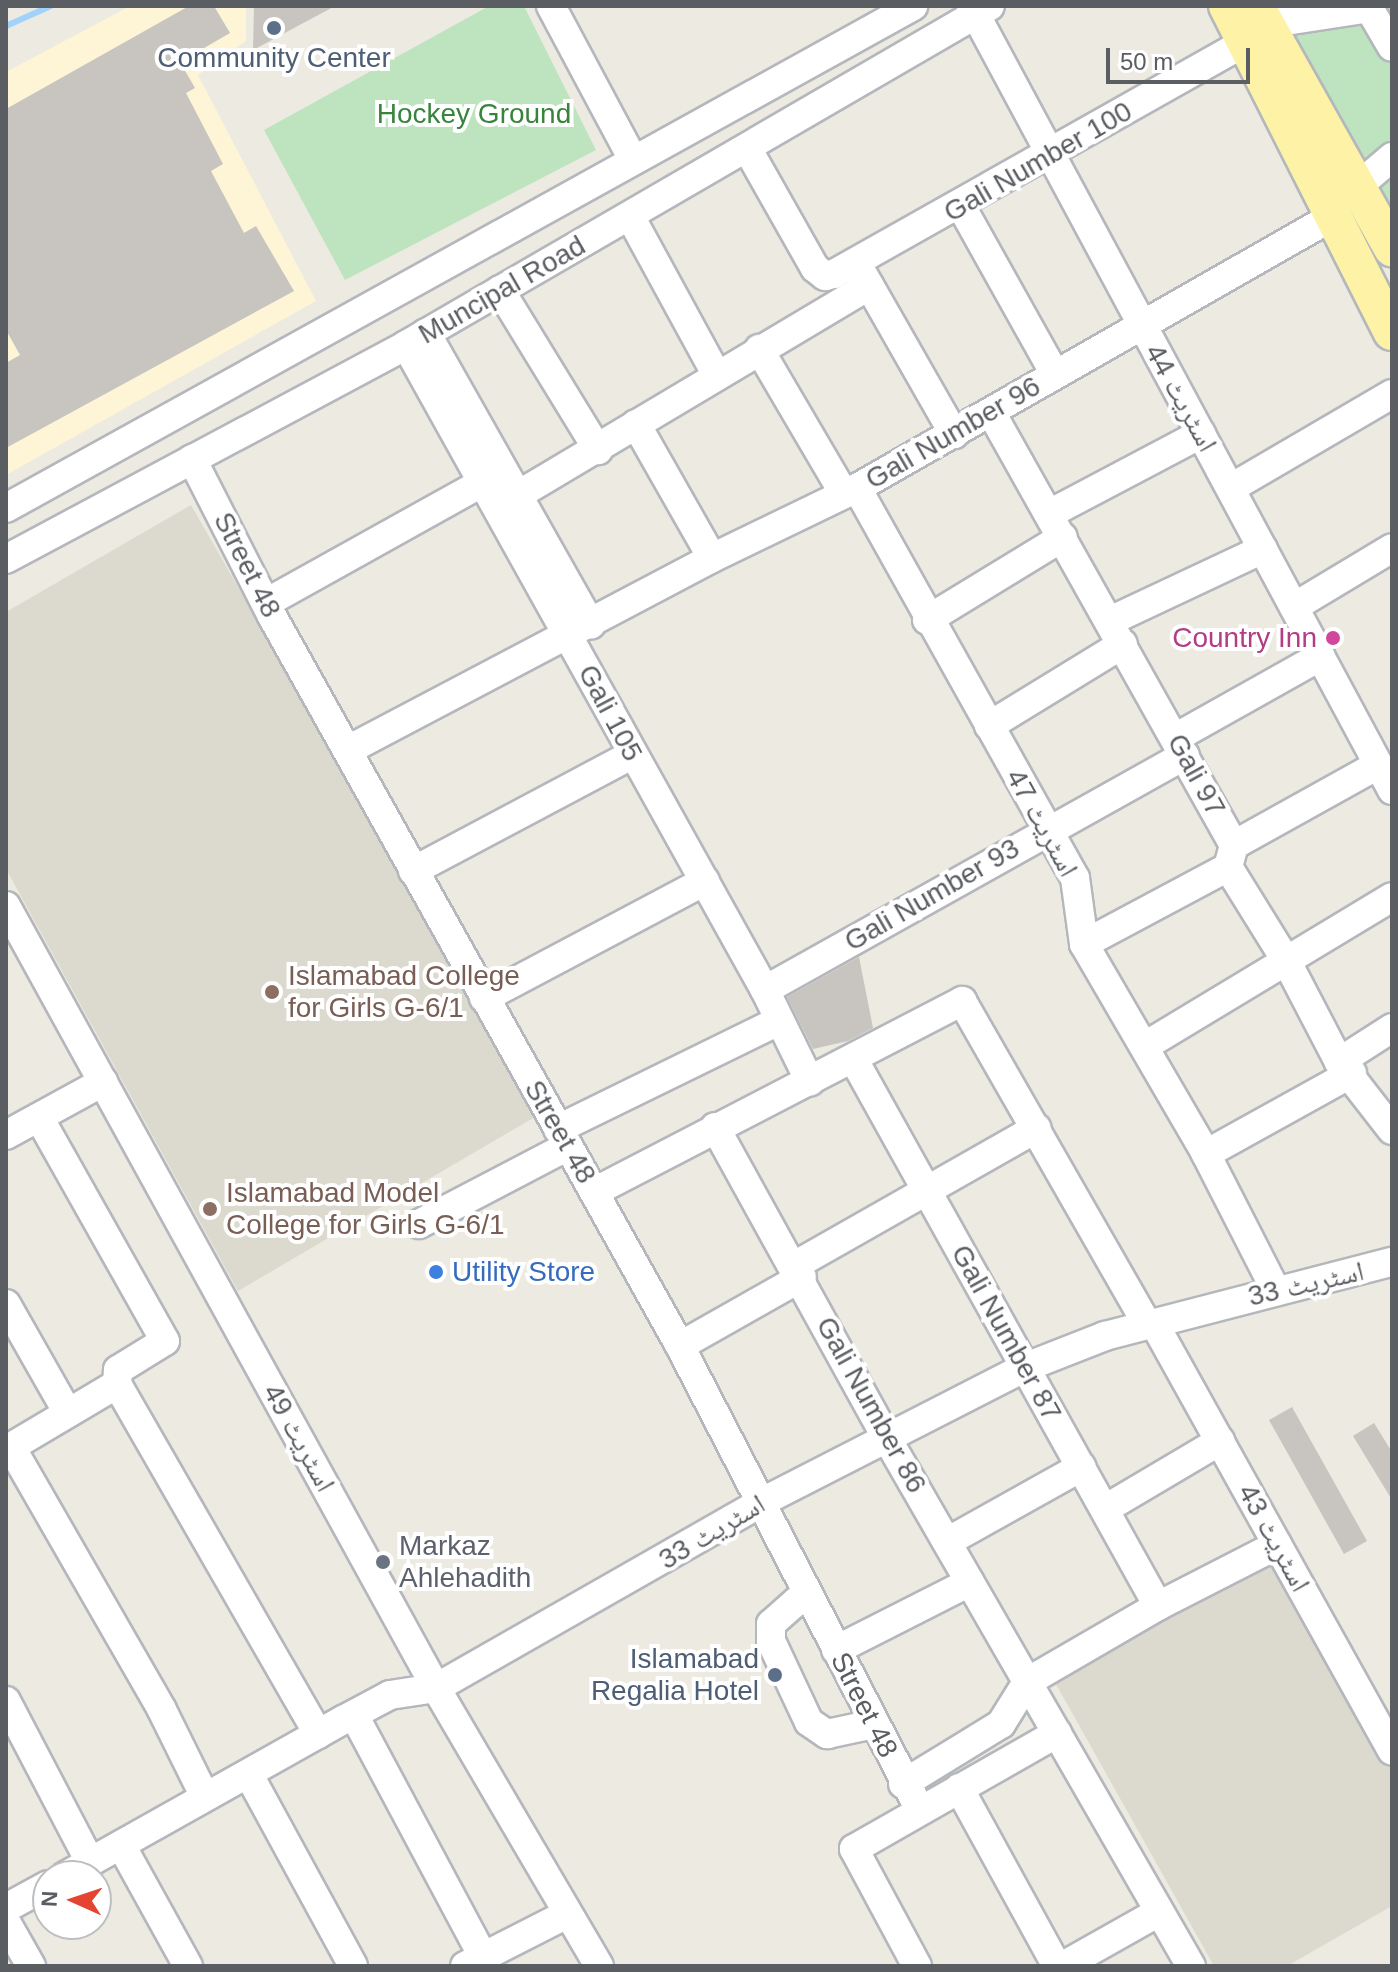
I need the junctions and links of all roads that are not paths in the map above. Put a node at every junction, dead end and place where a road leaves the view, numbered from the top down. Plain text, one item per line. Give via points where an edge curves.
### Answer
1 (551, 6) edge
2 (913, 6) edge
3 (1227, 6) edge
4 (978, 9) edge
5 (1257, 24) edge
6 (1392, 47) edge
7 (747, 148) junction
8 (1052, 155) junction
9 (1392, 157) edge
10 (632, 158) junction
11 (1357, 187) junction
12 (961, 206) junction
13 (630, 216) junction
14 (1330, 218) junction
15 (1392, 248) edge
16 (862, 274) junction
17 (500, 290) junction
18 (1142, 328) junction
19 (1392, 332) edge
20 (416, 339) junction
21 (759, 349) junction
22 (716, 374) junction
23 (1055, 374) junction
24 (1392, 394) edge
25 (992, 414) junction
26 (636, 424) junction
27 (954, 434) junction
28 (1201, 434) junction
29 (598, 450) junction
30 (192, 459) junction
31 (483, 482) junction
32 (1231, 488) junction
33 (851, 491) junction
34 (518, 495) junction
35 (6, 508) edge
36 (1056, 525) junction
37 (1392, 548) edge
38 (1263, 549) junction
39 (712, 558) junction
40 (6, 559) edge
41 (266, 603) junction
42 (1294, 607) junction
43 (927, 620) junction
44 (580, 631) junction
45 (1116, 633) junction
46 (1321, 656) junction
47 (989, 726) junction
48 (1180, 747) junction
49 (348, 750) junction
50 (631, 755) junction
51 (1378, 765) junction
52 (1392, 790) edge
53 (1046, 830) junction
54 (1231, 856) junction
55 (413, 871) junction
56 (705, 881) junction
57 (1392, 897) edge
58 (6, 906) edge
59 (1084, 944) junction
60 (1287, 962) junction
61 (765, 990) junction
62 (484, 998) junction
63 (776, 1022) junction
64 (1392, 1028) edge
65 (1145, 1046) junction
66 (854, 1060) junction
67 (1346, 1068) junction
68 (103, 1082) junction
69 (810, 1082) junction
70 (40, 1119) junction
71 (715, 1127) junction
72 (1037, 1128) junction
73 (1392, 1130) edge
74 (6, 1135) edge
75 (563, 1138) junction
76 (1206, 1154) junction
77 (928, 1191) junction
78 (594, 1192) junction
79 (419, 1224) dead end
80 (1392, 1262) edge
81 (798, 1272) junction
82 (1276, 1291) junction
83 (6, 1304) edge
84 (1151, 1325) junction
85 (680, 1346) junction
86 (1026, 1367) junction
87 (117, 1384) junction
88 (68, 1413) junction
89 (885, 1435) junction
90 (1220, 1441) junction
91 (9, 1449) edge
92 (1081, 1467) junction
93 (762, 1502) junction
94 (1105, 1509) junction
95 (947, 1542) junction
96 (1277, 1545) junction
97 (970, 1582) junction
98 (807, 1592) junction
99 (1158, 1606) junction
100 (836, 1650) junction
101 (1027, 1682) junction
102 (436, 1688) junction
103 (6, 1701) edge
104 (354, 1715) junction
105 (874, 1724) junction
106 (1057, 1733) junction
107 (318, 1734) junction
108 (1390, 1744) edge
109 (249, 1775) junction
110 (903, 1784) junction
111 (959, 1788) junction
112 (204, 1795) junction
113 (920, 1810) junction
114 (121, 1845) junction
115 (89, 1860) edge
116 (94, 1860) edge
117 (32, 1894) edge
118 (6, 1908) edge
119 (1159, 1912) junction
120 (567, 1914) junction
121 (6, 1922) edge
122 (473, 1961) edge
123 (1052, 1964) edge
124 (31, 1966) edge
125 (188, 1966) edge
126 (353, 1966) edge
127 (599, 1966) edge
128 (917, 1966) edge
129 (1191, 1966) edge

1 - 10 street
2 - 10 street, Muncipal Road
3 - 5 main road
4 - 7 street, Muncipal Road
4 - 8 street, اسٹریٹ 44
5 - 6 street via 1369,8
5 - 8 street, Gali Number 100
5 - 11 main road
5 - 14 main road
7 - 13 street, Muncipal Road
7 - 16 street, Gali Number 100 via 815,268 825,276
8 - 12 street, Gali Number 100
8 - 18 street, اسٹریٹ 44
9 - 11 street
10 - 35 street, Muncipal Road
11 - 15 main road
12 - 16 street, Gali Number 100
12 - 23 street
13 - 17 street, Muncipal Road
13 - 22 street
14 - 18 street, Gali Number 96
14 - 19 main road
16 - 21 street, Gali Number 100
16 - 27 street
17 - 20 street, Muncipal Road
17 - 29 street
18 - 23 street, Gali Number 96
18 - 28 street, اسٹریٹ 44
20 - 30 street, Muncipal Road
20 - 31 street, Gali 105
20 - 34 street
21 - 22 street, Gali Number 100
21 - 33 street, اسٹریٹ 47
22 - 26 street, Gali Number 100
23 - 25 street, Gali Number 96
24 - 32 street
25 - 27 street, Gali Number 96
25 - 36 street, Gali 97
26 - 29 street, Gali Number 100
26 - 39 street
27 - 33 street, Gali Number 96
28 - 32 street, اسٹریٹ 44
28 - 36 street
29 - 34 street, Gali Number 100
30 - 40 street, Muncipal Road
30 - 41 street, Street 48
31 - 41 street
31 - 44 street, Gali 105
32 - 38 street, اسٹریٹ 44
33 - 39 street, Gali Number 96
33 - 43 street, اسٹریٹ 47
34 - 44 street
36 - 43 street
36 - 45 street, Gali 97
37 - 42 street
38 - 42 street, اسٹریٹ 44
38 - 45 street
39 - 44 street, Gali Number 96
41 - 49 street, Street 48
42 - 46 street, اسٹریٹ 44
43 - 47 street, اسٹریٹ 47
44 - 49 street, Gali Number 96
44 - 50 street, Gali 105
45 - 47 street
45 - 48 street, Gali 97
46 - 48 street, Gali Number 93
46 - 51 street, اسٹریٹ 44
47 - 53 street, اسٹریٹ 47
48 - 53 street, Gali Number 93
48 - 54 street, Gali 97
49 - 55 street, Street 48
50 - 55 street
50 - 56 street, Gali 105
51 - 52 street, اسٹریٹ 44
51 - 54 street
53 - 59 street, اسٹریٹ 47 via 1075,878
53 - 61 street, Gali Number 93
54 - 59 street
54 - 60 street, Gali 97
55 - 62 street, Street 48
56 - 61 street, Gali 105
56 - 62 street
57 - 60 street
58 - 68 street, اسٹریٹ 49
59 - 65 street, اسٹریٹ 47
60 - 65 street
60 - 67 street, Gali 97
61 - 63 street, Gali 105
62 - 75 street, Street 48
63 - 69 street, Gali 105
63 - 75 street
64 - 67 street
65 - 76 street, اسٹریٹ 47
66 - 69 street
66 - 72 street, اسٹریٹ 43 via 962,1001
66 - 77 street, Gali Number 87
67 - 73 street, Gali 97
67 - 76 street
68 - 70 street
68 - 102 street, اسٹریٹ 49
69 - 71 street
70 - 74 street
70 - 87 street via 165,1341 118,1370
71 - 78 street
71 - 81 street, Gali Number 86
72 - 77 street
72 - 84 street, اسٹریٹ 43
75 - 78 street, Street 48
75 - 79 street
76 - 82 street, اسٹریٹ 47
77 - 81 street
77 - 86 street, Gali Number 87
78 - 85 street, Street 48
80 - 82 street, اسٹریٹ 33 via 1351,1277
81 - 85 street
81 - 89 street, Gali Number 86
82 - 84 street, اسٹریٹ 33
83 - 88 street
84 - 86 street, اسٹریٹ 33
84 - 90 street, اسٹریٹ 43
85 - 93 street, Street 48
86 - 89 street, اسٹریٹ 33
86 - 92 street, Gali Number 87
87 - 88 street
87 - 107 street
88 - 91 street
89 - 93 street, اسٹریٹ 33
89 - 95 street, Gali Number 86
90 - 94 street
90 - 96 street, اسٹریٹ 43
91 - 112 street
92 - 94 street, Gali Number 87
92 - 95 street
93 - 98 street, Street 48
93 - 102 street, اسٹریٹ 33
94 - 99 street, Gali Number 87
95 - 97 street, Gali Number 86
96 - 99 street
96 - 108 street, اسٹریٹ 43
97 - 100 street
97 - 101 street, Gali Number 86
98 - 100 street, Street 48
98 - 105 street via 771,1624 771,1641 809,1722 827,1734
99 - 101 street
100 - 105 street, Street 48
101 - 106 street, Gali Number 86
101 - 110 street via 1001,1724
102 - 104 street, اسٹریٹ 33 via 390,1695
102 - 120 street, اسٹریٹ 49
103 - 115 street
104 - 107 street, اسٹریٹ 33
104 - 122 street
105 - 110 street, Street 48
106 - 111 street
106 - 119 street, Gali Number 86
107 - 109 street, اسٹریٹ 33
109 - 112 street, اسٹریٹ 33
109 - 126 street
110 - 113 street, Street 48
111 - 113 street
111 - 123 street
112 - 114 street, اسٹریٹ 33
113 - 128 street via 854,1849
114 - 116 street, اسٹریٹ 33
114 - 125 street
117 - 118 street
119 - 123 street
119 - 129 street, Gali Number 86
120 - 122 street
120 - 127 street, اسٹریٹ 49
121 - 124 street

